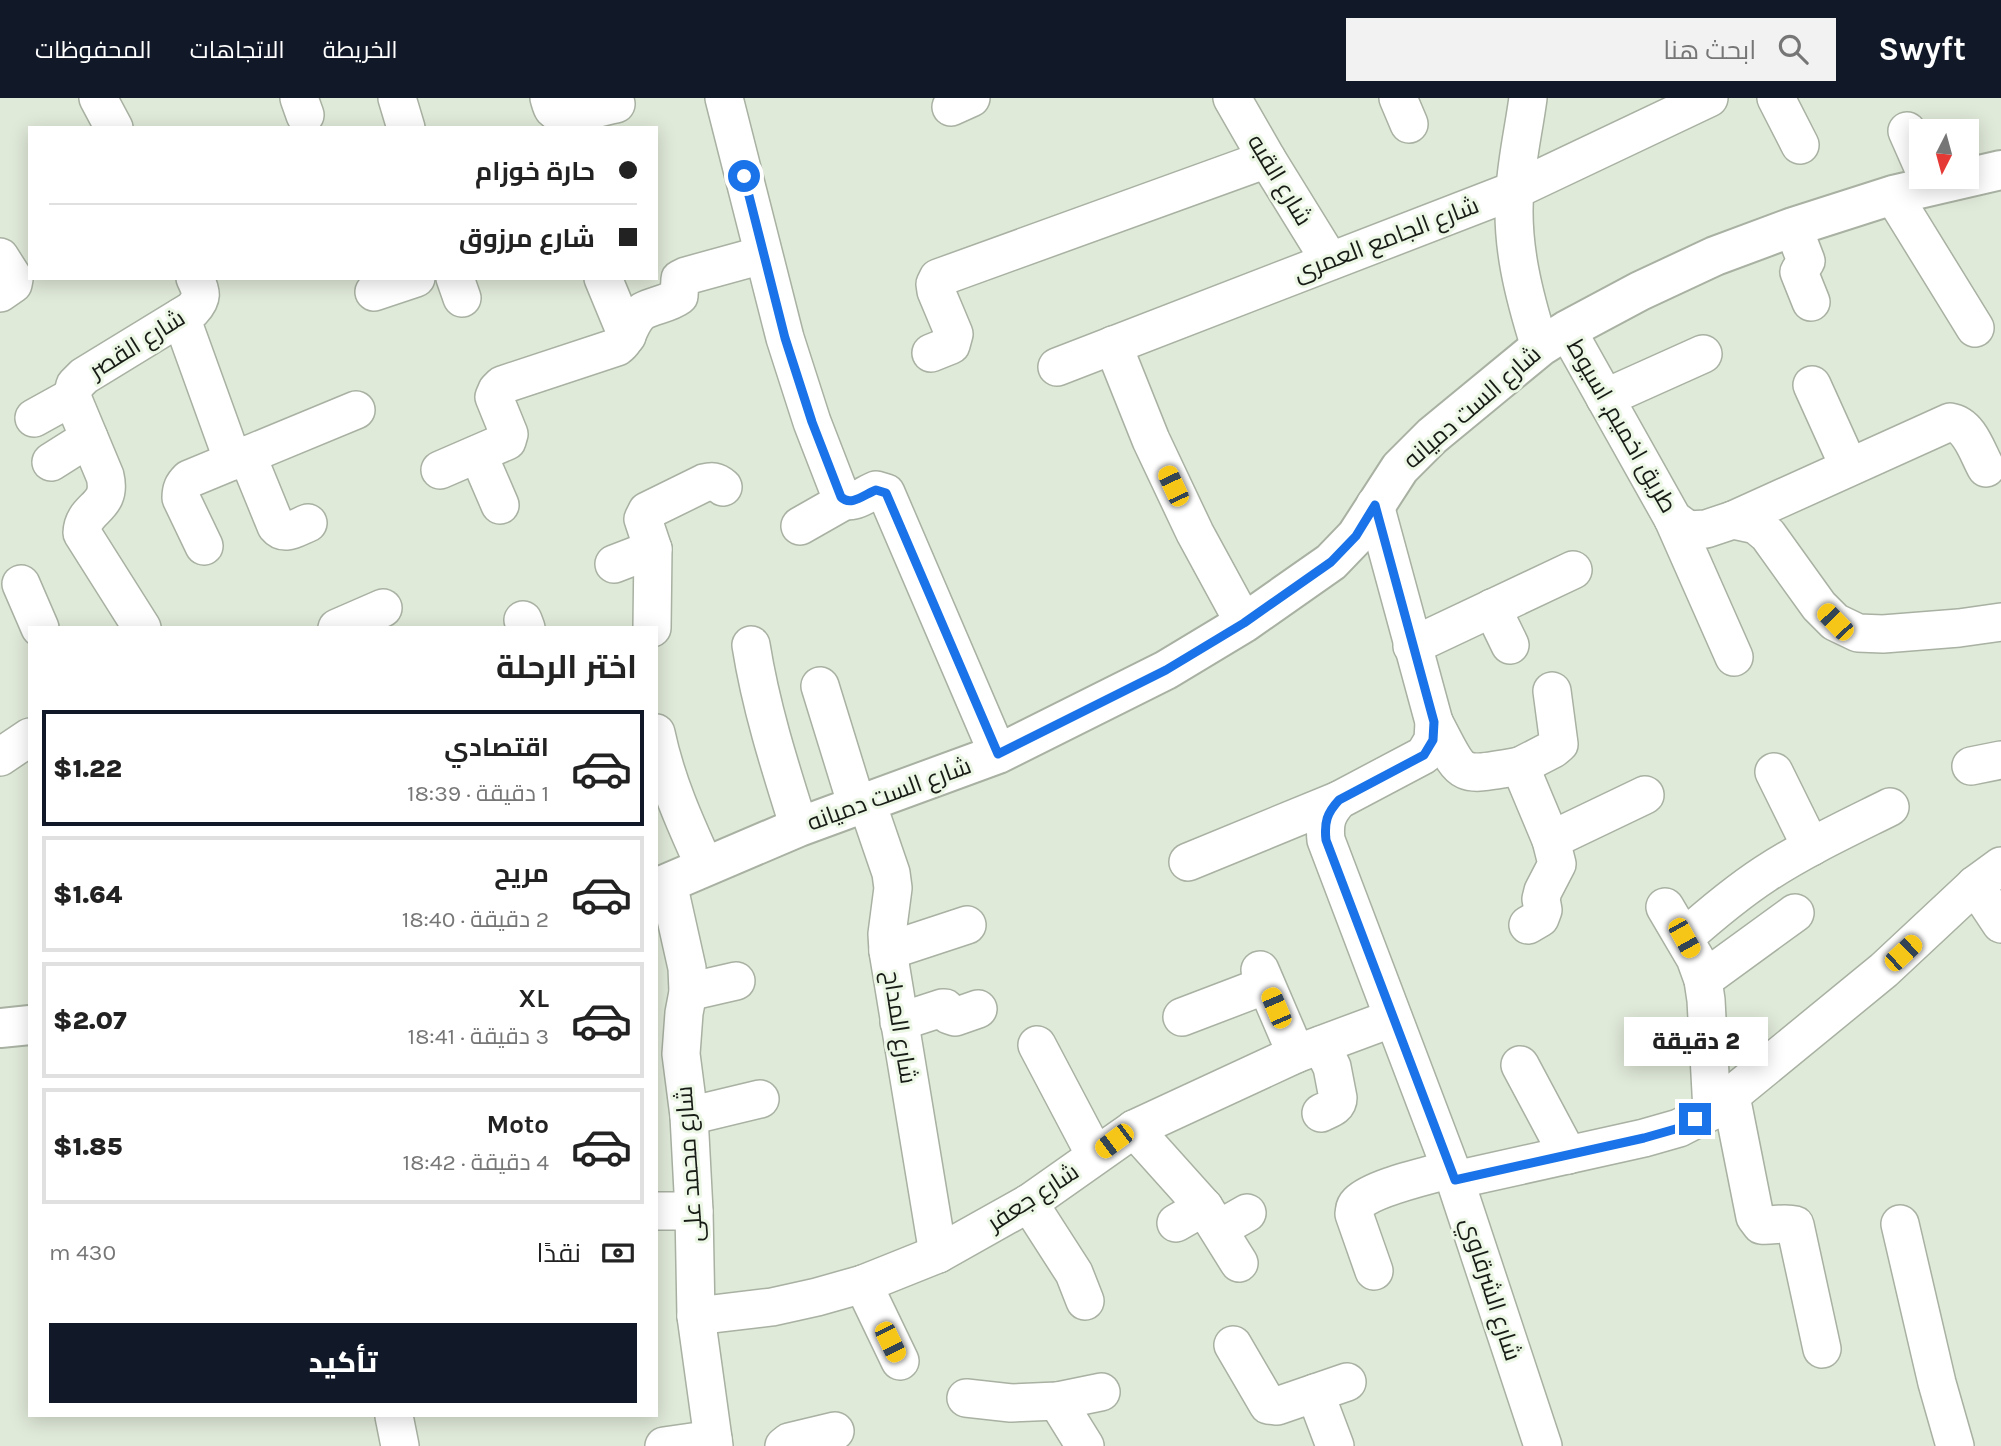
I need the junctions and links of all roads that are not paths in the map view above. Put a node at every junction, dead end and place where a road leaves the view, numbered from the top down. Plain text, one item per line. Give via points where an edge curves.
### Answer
1 (98, 98) edge
2 (397, 98) edge
3 (549, 98) edge
4 (724, 98) edge
5 (1232, 98) edge
6 (1528, 98) edge
7 (1709, 98) edge
8 (1776, 98) edge
9 (617, 104) dead end
10 (113, 126) edge
11 (405, 126) edge
12 (1907, 131) dead end
13 (1909, 136) edge
14 (1800, 145) dead end
15 (1267, 159) junction
16 (2001, 170) edge
17 (1979, 172) edge
18 (1909, 186) edge
19 (1514, 190) junction
20 (1893, 195) junction
21 (1793, 227) junction
22 (762, 254) junction
23 (0, 257) edge
24 (1329, 261) junction
25 (196, 280) edge
26 (410, 280) edge
27 (604, 280) edge
28 (374, 292) dead end
29 (0, 293) edge
30 (1811, 302) dead end
31 (181, 317) junction
32 (1975, 328) dead end
33 (627, 336) junction
34 (1553, 338) junction
35 (1113, 345) junction
36 (931, 353) dead end
37 (1703, 354) dead end
38 (1057, 366) dead end
39 (1812, 385) dead end
40 (72, 397) junction
41 (1605, 398) junction
42 (356, 410) dead end
43 (34, 418) dead end
44 (89, 438) junction
45 (478, 454) junction
46 (240, 458) junction
47 (51, 462) dead end
48 (1849, 467) junction
49 (1986, 468) dead end
50 (440, 470) dead end
51 (723, 487) dead end
52 (844, 501) junction
53 (500, 505) dead end
54 (1375, 505) junction
55 (1673, 519) junction
56 (1733, 520) junction
57 (308, 523) dead end
58 (800, 526) dead end
59 (204, 546) dead end
60 (653, 548) junction
61 (614, 564) dead end
62 (1573, 570) dead end
63 (21, 584) dead end
64 (383, 608) dead end
65 (1492, 608) junction
66 (2001, 622) edge
67 (1244, 623) junction
68 (39, 626) edge
69 (141, 626) edge
70 (343, 626) edge
71 (652, 626) edge
72 (751, 645) dead end
73 (1510, 645) dead end
74 (1412, 646) junction
75 (1734, 656) dead end
76 (820, 686) dead end
77 (1552, 691) dead end
78 (1434, 722) junction
79 (28, 738) edge
80 (658, 742) edge
81 (998, 754) junction
82 (0, 757) edge
83 (1520, 766) junction
84 (1774, 772) dead end
85 (1645, 795) dead end
86 (1339, 800) junction
87 (862, 804) junction
88 (1890, 807) dead end
89 (799, 827) junction
90 (1551, 840) junction
91 (1811, 847) junction
92 (1188, 862) dead end
93 (705, 867) junction
94 (1988, 875) edge
95 (662, 886) edge
96 (1665, 907) dead end
97 (1795, 913) dead end
98 (2001, 924) edge
99 (967, 925) dead end
100 (1528, 925) dead end
101 (1684, 938) junction
102 (888, 951) junction
103 (1703, 979) junction
104 (736, 981) dead end
105 (688, 992) junction
106 (978, 1009) dead end
107 (1182, 1017) dead end
108 (1393, 1018) junction
109 (899, 1022) junction
110 (28, 1025) edge
111 (0, 1028) edge
112 (1037, 1045) dead end
113 (1309, 1050) junction
114 (1520, 1065) dead end
115 (760, 1099) dead end
116 (1721, 1103) junction
117 (677, 1112) edge
118 (1321, 1113) dead end
119 (1133, 1129) junction
120 (1095, 1155) junction
121 (1568, 1155) junction
122 (1453, 1174) junction
123 (1029, 1203) junction
124 (694, 1210) junction
125 (658, 1211) edge
126 (1900, 1224) dead end
127 (938, 1254) junction
128 (1239, 1263) dead end
129 (1374, 1271) dead end
130 (863, 1284) junction
131 (1085, 1301) dead end
132 (696, 1316) junction
133 (1233, 1345) dead end
134 (1822, 1349) dead end
135 (900, 1361) dead end
136 (1101, 1392) dead end
137 (966, 1398) dead end
138 (1057, 1401) junction
139 (394, 1417) edge
140 (835, 1431) dead end
141 (714, 1443) edge
142 (400, 1446) edge
143 (664, 1446) edge
144 (784, 1446) edge
145 (1085, 1446) edge
146 (1335, 1446) edge
147 (1543, 1446) edge
148 (1955, 1446) edge

1 - 10 street
2 - 11 street
3 - 9 street via 552,108 569,114
4 - 22 street
5 - 15 street, شارع القبه
6 - 19 street, طريق اخميم, اسيوط
7 - 19 street, شارع الجامع العمرى
8 - 14 street
12 - 13 street
15 - 24 street, شارع القبه
15 - 36 street via 938,278 936,291 954,340
16 - 17 street, شارع الست دميانه
18 - 20 street, شارع الست دميانه
19 - 24 street, شارع الجامع العمرى
19 - 34 street, طريق اخميم, اسيوط via 1524,296
20 - 21 street, شارع الست دميانه
20 - 32 street
21 - 30 street via 1805,261 1799,272
21 - 34 street, شارع الست دميانه via 1715,256
22 - 33 street via 680,279 679,296 642,312
22 - 52 street via 808,410
23 - 29 street via 14,279
24 - 35 street, شارع الجامع العمرى
25 - 31 street, شارع القصر via 200,302
26 - 28 street
27 - 33 street
31 - 40 street, شارع القصر via 84,376
31 - 46 street
33 - 45 street via 617,347 502,385 494,397 509,434 507,441
34 - 41 street, طريق اخميم, اسيوط
34 - 54 street, شارع الست دميانه via 1432,436 1400,468
35 - 38 street, شارع الجامع العمرى
35 - 67 street via 1151,440
37 - 41 street
39 - 48 street
40 - 43 street
40 - 44 street, شارع القصر
41 - 55 street, طريق اخميم, اسيوط
42 - 46 street
44 - 47 street
44 - 69 street, شارع القصر via 108,487 100,506 82,523 82,533
45 - 50 street
45 - 53 street
46 - 57 street via 279,531
46 - 59 street via 190,479 181,490
48 - 49 street, طريق اخميم, اسيوط via 1950,422 1965,429
48 - 56 street, طريق اخميم, اسيوط
51 - 60 street via 710,481 647,511 643,519
52 - 58 street
52 - 81 street via 876,490 886,493
54 - 67 street, شارع الست دميانه via 1356,536 1331,562
54 - 74 street
55 - 56 street, طريق اخميم, اسيوط via 1688,530
55 - 75 street
56 - 66 street via 1756,526 1768,535 1819,606 1835,622 1858,633
60 - 61 street
60 - 71 street
62 - 65 street
63 - 68 street
64 - 70 street
65 - 73 street
65 - 74 street
67 - 81 street, شارع الست دميانه via 1166,670
72 - 89 street via 773,747
74 - 78 street
76 - 87 street, شارع المداح
77 - 83 street via 1559,744
78 - 83 street via 1463,770 1480,773
78 - 86 street via 1433,740 1424,755
79 - 82 street
80 - 93 street via 672,792
81 - 87 street, شارع الست دميانه
83 - 90 street
84 - 91 street
85 - 90 street
86 - 92 street
86 - 108 street, شارع الشرقاوي via 1324,825 1326,840
87 - 89 street, شارع الست دميانه
87 - 102 street, شارع المداح via 892,880
88 - 91 street
89 - 93 street, شارع الست دميانه
90 - 100 street via 1557,863 1543,891 1540,918
91 - 101 street via 1766,873
93 - 95 street, شارع الست دميانه
94 - 98 street
94 - 116 street via 1884,971
95 - 105 street, شارع محمد على via 687,968
96 - 101 street
97 - 103 street
99 - 102 street
101 - 103 street
102 - 109 street, شارع المداح
103 - 116 street
104 - 105 street
105 - 117 street, شارع محمد على
106 - 109 street via 954,1017 942,1008
107 - 113 street via 1263,977
108 - 113 street, شارع جعفر
108 - 122 street, شارع الشرقاوي
109 - 127 street, شارع المداح
110 - 111 street
112 - 120 street
113 - 118 street via 1332,1067 1338,1098 1335,1106
113 - 119 street, شارع جعفر
114 - 121 street
115 - 117 street
116 - 121 street via 1679,1128
116 - 134 street via 1755,1217 1761,1225 1795,1225
117 - 124 street, شارع محمد على
119 - 120 street, شارع جعفر
119 - 128 street via 1212,1218
120 - 123 street, شارع جعفر
121 - 122 street
122 - 129 street via 1382,1190 1359,1203 1354,1213
122 - 147 street, شارع الشرقاوي
123 - 127 street, شارع جعفر
123 - 131 street via 1074,1273
124 - 125 street
124 - 132 street, شارع محمد على
126 - 148 street
127 - 130 street, شارع جعفر
130 - 132 street, شارع جعفر via 772,1307
130 - 135 street
132 - 141 street, شارع محمد على
133 - 146 street via 1268,1405 1278,1406 1331,1387
136 - 138 street
137 - 138 street via 1011,1403
138 - 145 street
139 - 142 street
140 - 144 street
141 - 143 street

